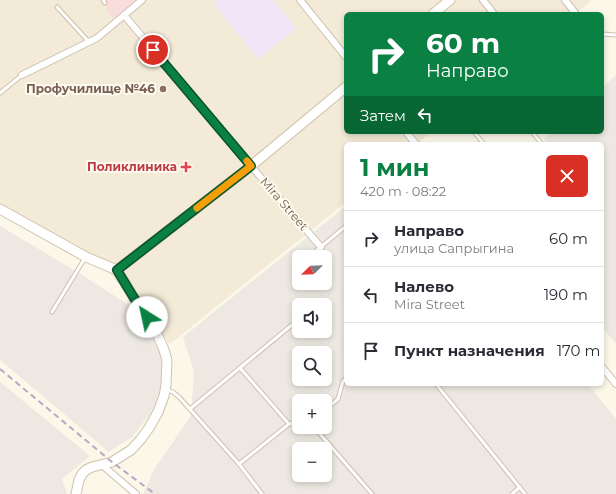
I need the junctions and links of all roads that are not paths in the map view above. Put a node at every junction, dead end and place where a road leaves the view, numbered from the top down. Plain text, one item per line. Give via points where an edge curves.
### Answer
1 (142, 0) edge
2 (300, 0) edge
3 (450, 0) edge
4 (483, 0) edge
5 (565, 0) edge
6 (57, 7) dead end
7 (436, 12) edge
8 (492, 12) edge
9 (574, 12) edge
10 (124, 15) junction
11 (604, 34) edge
12 (616, 35) edge
13 (89, 42) junction
14 (344, 55) edge
15 (22, 75) joint
16 (344, 89) edge
17 (0, 93) edge
18 (408, 134) edge
19 (476, 134) edge
20 (534, 134) edge
21 (414, 142) edge
22 (482, 142) edge
23 (540, 142) edge
24 (251, 166) junction
25 (0, 209) edge
26 (344, 228) edge
27 (319, 248) joint
28 (86, 257) junction
29 (117, 270) junction
30 (52, 312) dead end
31 (292, 325) edge
32 (240, 368) junction
33 (604, 369) edge
34 (344, 380) edge
35 (616, 384) edge
36 (438, 386) edge
37 (165, 390) junction
38 (332, 405) edge
39 (190, 409) junction
40 (292, 423) edge
41 (289, 424) junction
42 (320, 434) edge
43 (239, 464) junction
44 (102, 465) junction
45 (520, 488) junction
46 (76, 494) edge
47 (136, 494) edge
48 (262, 494) edge
49 (372, 494) edge
50 (512, 494) edge
51 (525, 494) edge

1 - 10 street
2 - 14 street
3 - 7 street
4 - 8 street
5 - 9 street
6 - 13 lane
10 - 13 street
10 - 24 street, Mira Street
11 - 12 lane
13 - 15 street
15 - 17 lane
16 - 24 street
18 - 21 street
19 - 22 lane
20 - 23 lane
24 - 27 street, Mira Street
24 - 29 street
25 - 28 street
26 - 27 lane
28 - 29 street
28 - 30 lane
29 - 37 street via 153,326 163,347 167,360
31 - 32 lane
32 - 39 lane
32 - 41 lane
33 - 35 street
34 - 38 lane via 338,400
36 - 45 lane
37 - 39 lane via 173,392
37 - 44 street via 158,412 141,439 122,457
39 - 43 lane
40 - 41 lane
41 - 43 lane
42 - 49 lane
43 - 48 lane
44 - 46 street via 92,467 82,474
44 - 47 street
45 - 50 lane
45 - 51 lane

